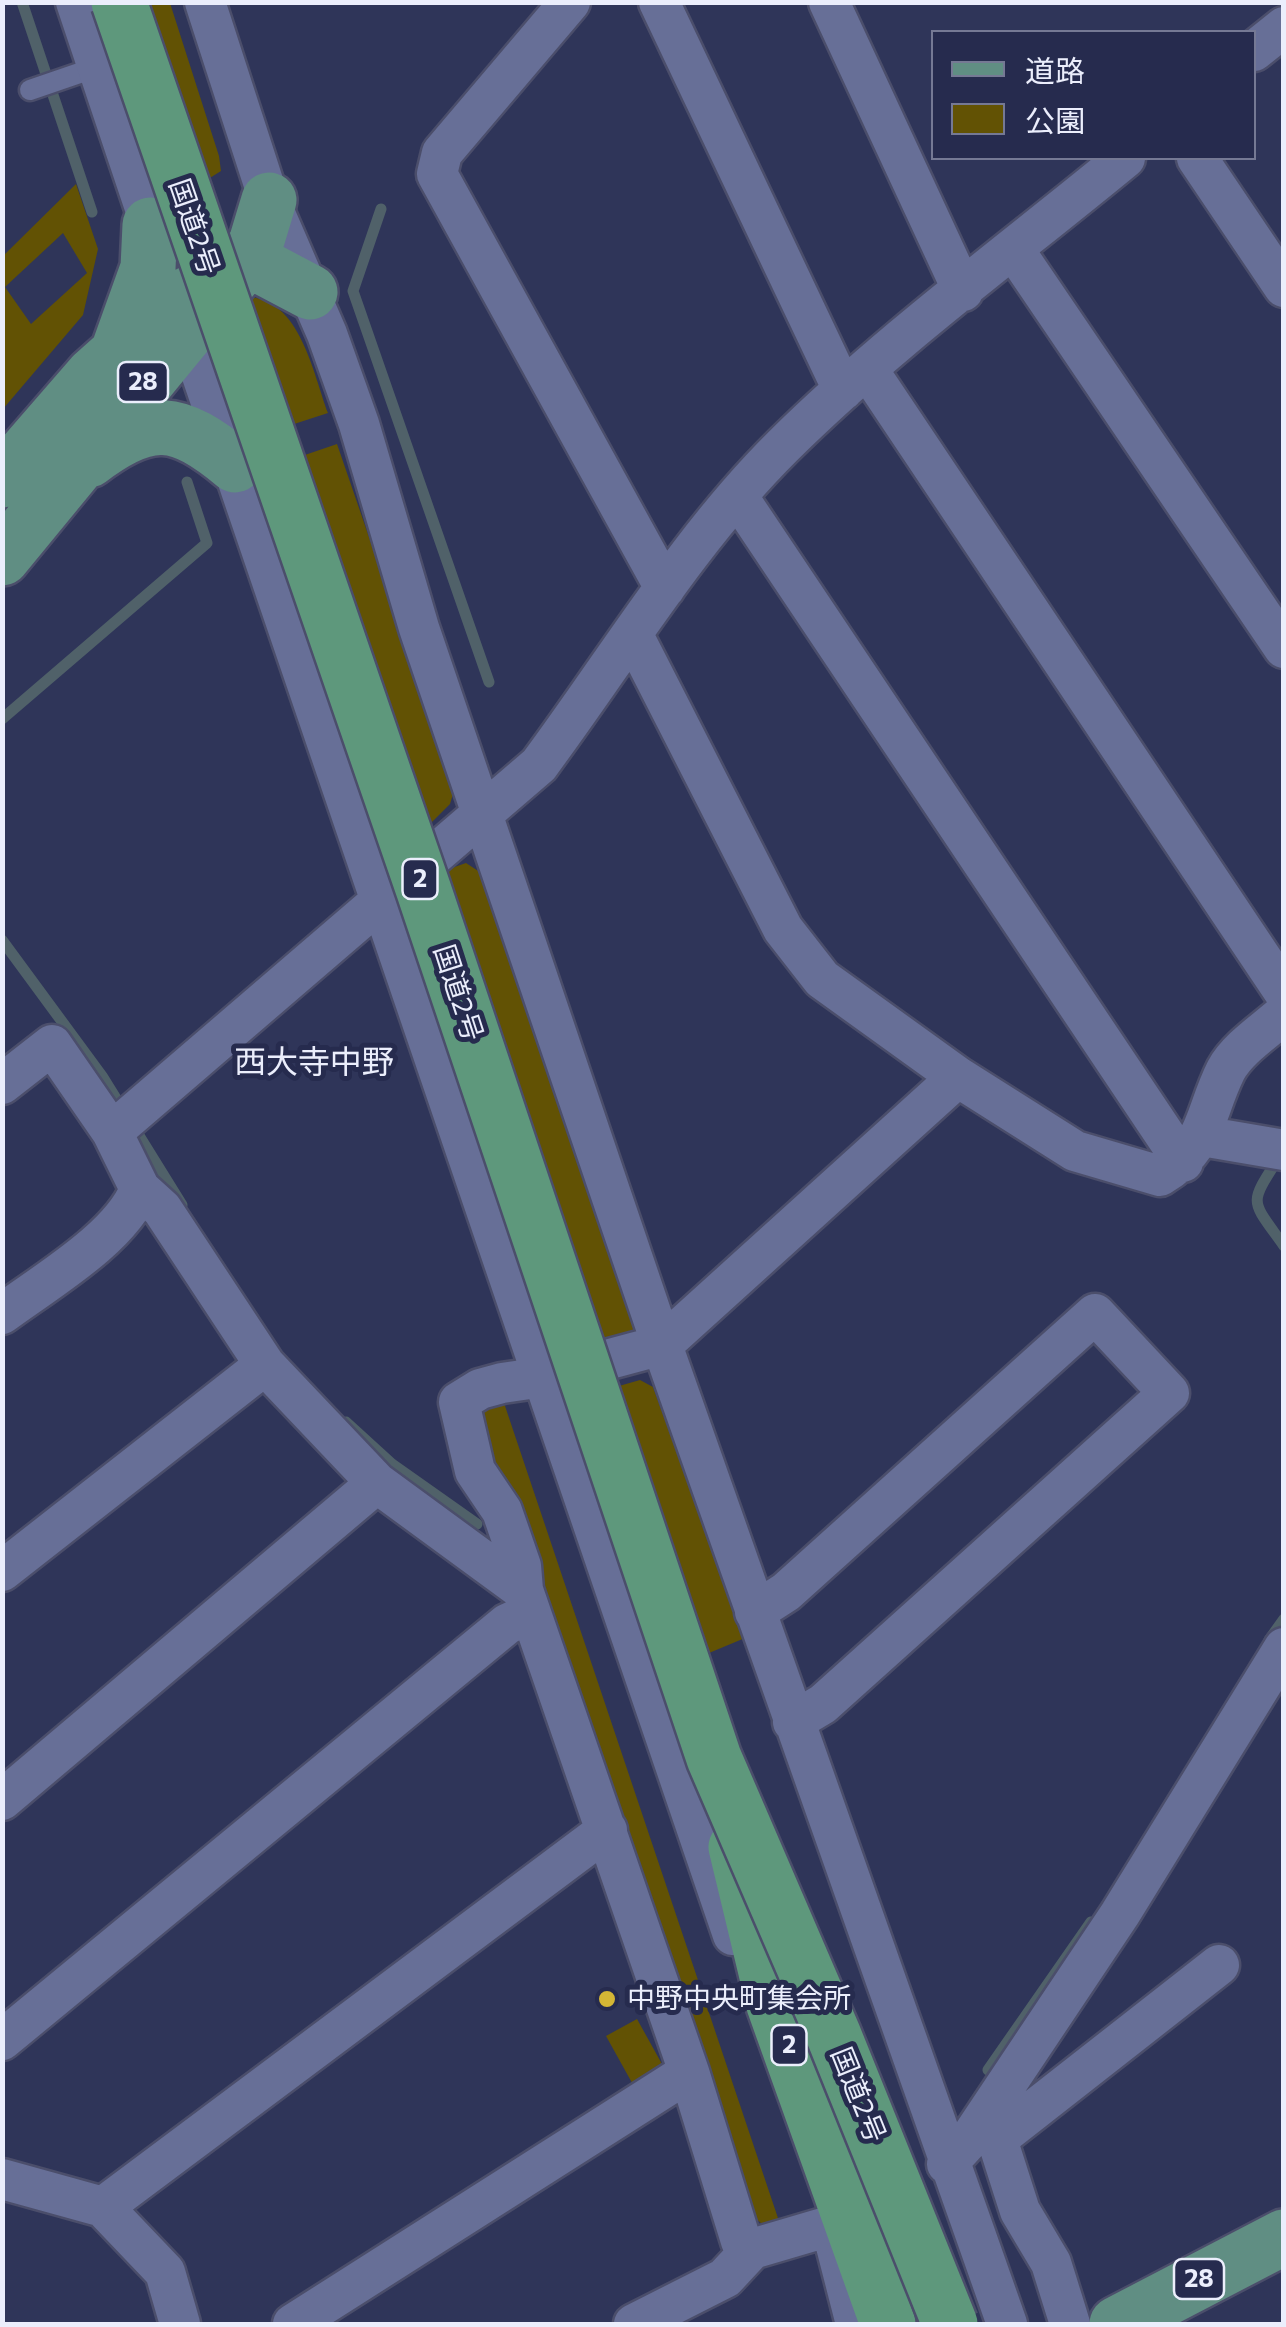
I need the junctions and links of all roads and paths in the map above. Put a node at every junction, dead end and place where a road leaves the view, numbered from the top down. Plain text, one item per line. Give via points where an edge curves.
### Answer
1 (76, 2) edge
2 (118, 2) edge
3 (206, 2) edge
4 (570, 2) edge
5 (658, 2) edge
6 (830, 2) edge
7 (1284, 26) edge
8 (1256, 49) edge
9 (97, 67) junction
10 (42, 86) dead end
11 (1123, 160) edge
12 (1198, 160) edge
13 (269, 200) junction
14 (150, 225) junction
15 (1014, 250) junction
16 (241, 267) junction
17 (1284, 288) edge
18 (963, 291) junction
19 (310, 292) junction
20 (182, 316) junction
21 (119, 348) junction
22 (856, 380) junction
23 (235, 465) junction
24 (80, 467) junction
25 (2, 480) edge
26 (738, 497) junction
27 (2, 558) edge
28 (665, 588) junction
29 (634, 637) junction
30 (1284, 648) edge
31 (484, 813) junction
32 (378, 900) junction
33 (1284, 992) edge
34 (1284, 1014) edge
35 (958, 1077) junction
36 (2, 1084) edge
37 (123, 1122) junction
38 (1193, 1149) junction
39 (1282, 1149) edge
40 (140, 1188) junction
41 (2, 1314) edge
42 (662, 1345) junction
43 (264, 1366) junction
44 (543, 1377) junction
45 (376, 1483) junction
46 (2, 1571) edge
47 (528, 1606) junction
48 (755, 1612) junction
49 (1284, 1648) edge
50 (793, 1722) junction
51 (714, 1758) junction
52 (2, 1800) edge
53 (607, 1830) junction
54 (1218, 1965) dead end
55 (2, 2040) edge
56 (689, 2072) junction
57 (948, 2164) junction
58 (2, 2179) edge
59 (103, 2207) junction
60 (830, 2226) junction
61 (1284, 2237) edge
62 (752, 2249) junction
63 (180, 2324) edge
64 (293, 2324) edge
65 (634, 2324) edge
66 (856, 2324) edge
67 (888, 2324) edge
68 (950, 2324) edge
69 (1007, 2324) edge
70 (1070, 2324) edge
71 (1117, 2324) edge

1 - 9 street
2 - 51 highway, 国道2号 / 2, bridge
3 - 13 street
4 - 28 street via 442,153 437,174
5 - 22 street
6 - 18 street
7 - 8 street
9 - 10 lane
9 - 14 street
11 - 15 street
12 - 17 street
13 - 16 main road, 28
13 - 19 street
14 - 20 street
14 - 21 main road via 139,302
15 - 18 street
15 - 30 street
16 - 19 main road via 258,264
16 - 20 main road, 28
18 - 22 street
19 - 31 street
20 - 21 main road, 28
20 - 23 street
20 - 24 main road, 28
21 - 25 main road, 28
22 - 26 street via 780,448
22 - 33 street
23 - 24 main road via 186,430 147,426
23 - 32 street
24 - 27 main road, 28
26 - 28 street
26 - 38 street
28 - 29 street
29 - 31 street via 539,766
29 - 35 street via 783,929 806,961
31 - 32 street
31 - 42 street
32 - 37 street
32 - 44 street
34 - 38 street via 1227,1068
35 - 38 street via 1075,1151 1160,1176
35 - 42 street
36 - 37 street via 52,1045
37 - 40 street
38 - 39 street
40 - 41 street via 117,1225
40 - 43 street via 162,1209
42 - 44 street
42 - 48 street
43 - 45 street
43 - 46 street
44 - 47 street via 480,1389 460,1402 476,1471 502,1511
44 - 60 street
45 - 47 street
45 - 52 street
47 - 53 street
47 - 55 street
48 - 50 street
48 - 50 street via 786,1592 1095,1314 1169,1393 823,1704
49 - 57 street via 1120,1914
50 - 57 street
51 - 67 highway, 国道2号 / 2, bridge via 774,2005
51 - 68 highway, 国道2号 / 2, bridge
53 - 56 street
53 - 59 street
54 - 70 street via 997,2139 1020,2211 1052,2263
56 - 62 street via 741,2240
56 - 64 street
57 - 69 street
58 - 59 street
59 - 63 street via 165,2272
60 - 62 street
60 - 66 street
61 - 71 main road, 28
62 - 65 street via 725,2278

